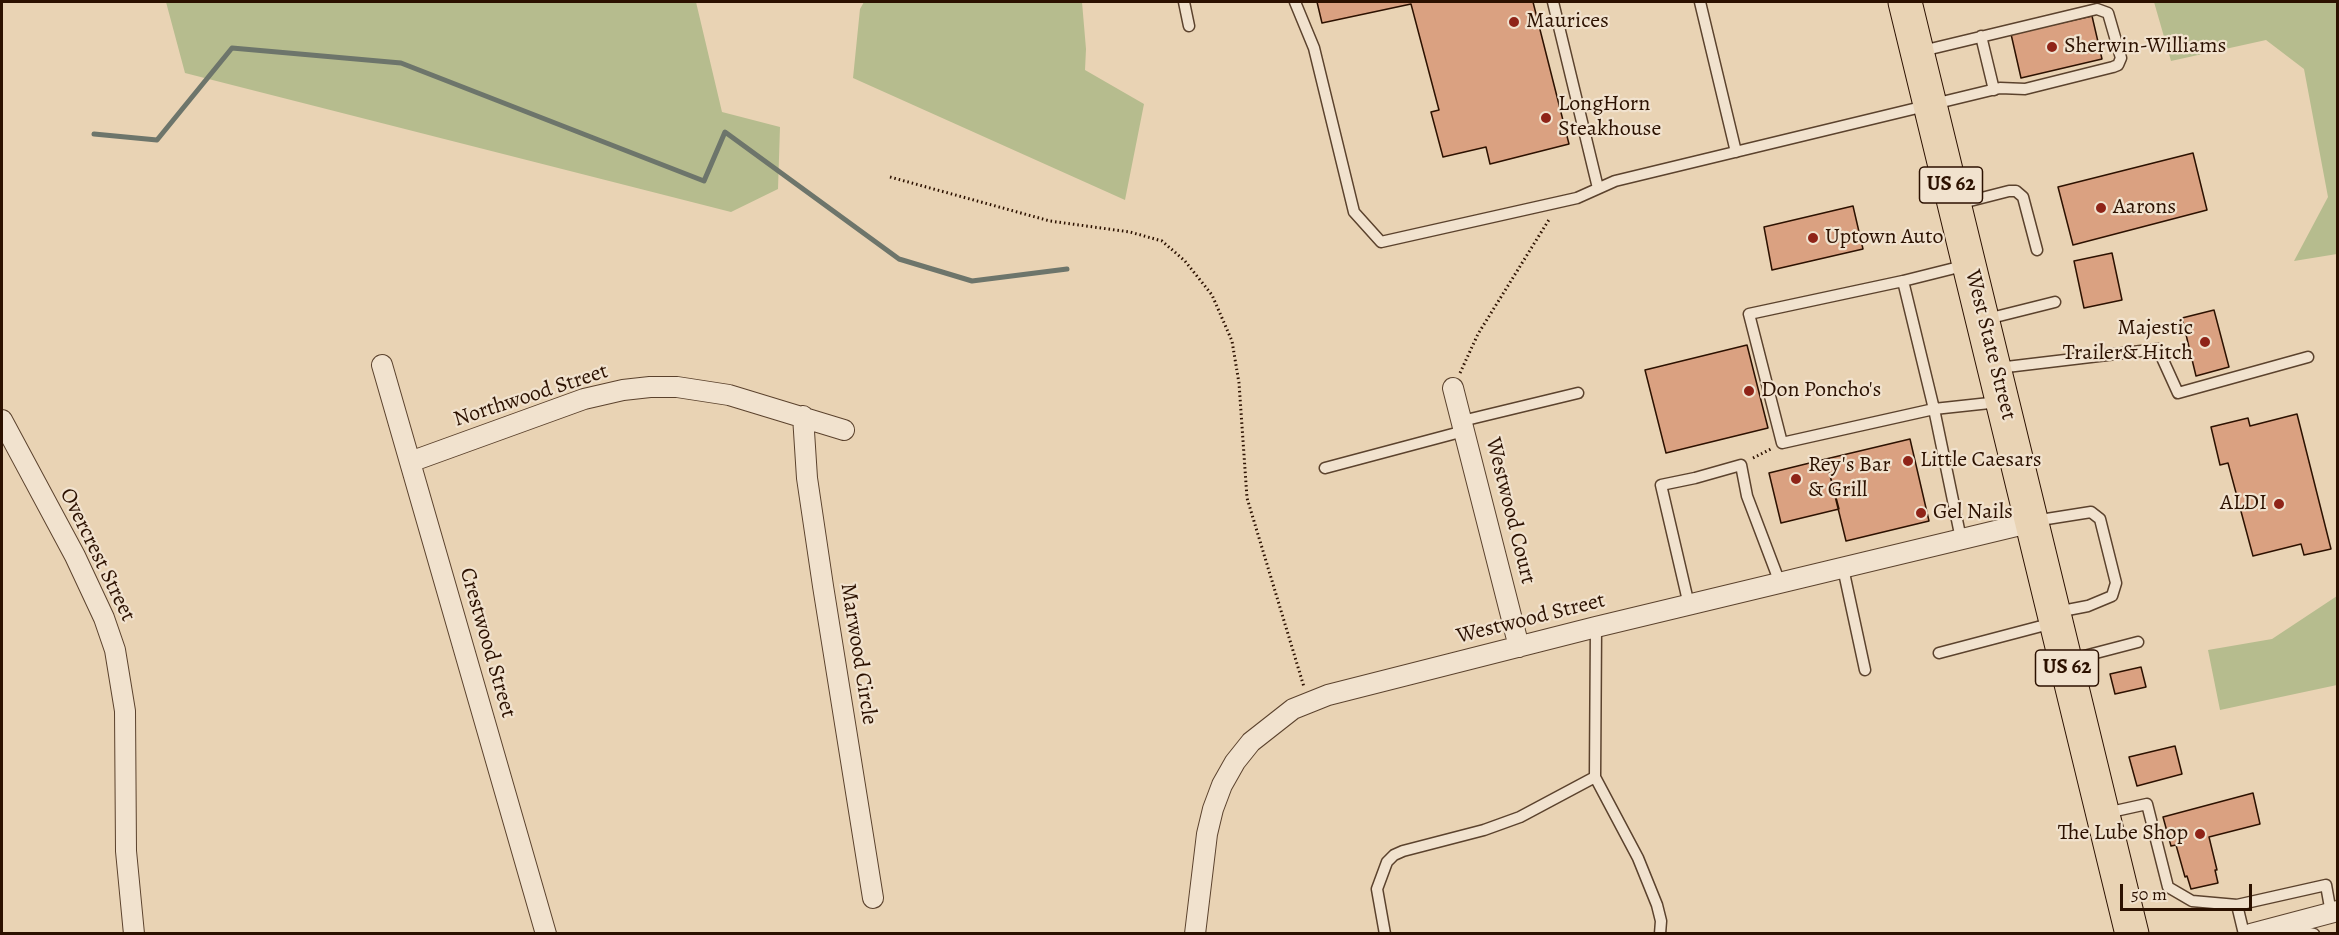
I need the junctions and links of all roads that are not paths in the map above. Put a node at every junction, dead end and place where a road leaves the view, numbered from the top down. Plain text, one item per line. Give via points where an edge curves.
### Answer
1 (1184, 2) edge
2 (1295, 2) edge
3 (1553, 2) edge
4 (1700, 2) edge
5 (1905, 2) edge
6 (1189, 26) dead end
7 (1981, 36) junction
8 (1917, 52) junction
9 (1994, 90) junction
10 (1931, 106) junction
11 (1736, 152) junction
12 (1598, 189) junction
13 (1955, 204) junction
14 (2037, 250) dead end
15 (1970, 265) junction
16 (1903, 281) junction
17 (2055, 302) dead end
18 (1984, 320) junction
19 (2308, 357) dead end
20 (382, 365) dead end
21 (1996, 369) junction
22 (1453, 388) road end
23 (1578, 393) dead end
24 (2004, 402) junction
25 (1934, 409) junction
26 (803, 416) junction
27 (2, 420) edge
28 (1463, 426) junction
29 (844, 430) dead end
30 (410, 462) junction
31 (1324, 468) dead end
32 (2033, 522) junction
33 (1961, 539) junction
34 (1843, 568) junction
35 (1780, 583) junction
36 (1689, 605) junction
37 (2055, 617) junction
38 (1596, 627) junction
39 (2138, 642) dead end
40 (1519, 647) junction
41 (1939, 653) dead end
42 (2066, 661) junction
43 (1865, 670) dead end
44 (1596, 777) junction
45 (2103, 814) junction
46 (2337, 882) edge
47 (2326, 885) junction
48 (873, 898) dead end
49 (2237, 905) junction
50 (2334, 912) edge
51 (2299, 929) edge
52 (134, 933) edge
53 (546, 933) edge
54 (1196, 933) edge
55 (1385, 933) edge
56 (1660, 933) edge
57 (2132, 933) edge
58 (2244, 933) edge
59 (2251, 933) edge
60 (2314, 933) edge

1 - 6 lane
2 - 12 lane via 1314,48 1354,212 1381,242 1577,198
3 - 12 lane
4 - 11 lane
5 - 8 highway, West State Street / US 62
7 - 8 lane
7 - 9 lane
7 - 9 lane via 2097,9 2108,13 2121,58 2113,67 2025,89
8 - 10 highway, West State Street / US 62
9 - 10 lane
10 - 11 lane
10 - 13 highway, West State Street / US 62
11 - 12 lane via 1615,181
13 - 14 lane via 2016,192 2023,197
13 - 15 highway, West State Street / US 62
15 - 16 lane
15 - 18 highway, West State Street / US 62
16 - 25 lane
16 - 25 lane via 1749,314 1782,443
17 - 18 lane
18 - 21 highway, West State Street / US 62
19 - 21 lane via 2178,393 2158,349
20 - 30 street, Crestwood Street
21 - 24 highway, West State Street / US 62
22 - 28 street, Westwood Court
23 - 28 lane
24 - 25 lane
24 - 32 highway, West State Street / US 62
25 - 33 lane
26 - 29 street, Northwood Street
26 - 30 street, Northwood Street via 703,390 623,390 584,399
26 - 48 street, Marwood Circle via 807,478
27 - 52 street, Overcrest Street via 75,556 115,651 125,711 126,851
28 - 31 lane
28 - 40 street, Westwood Court
30 - 53 street, Crestwood Street
32 - 33 street, Westwood Street
32 - 37 highway, West State Street / US 62
32 - 37 lane via 2091,512 2100,519 2116,583 2112,596
33 - 34 street, Westwood Street
34 - 35 street, Westwood Street
34 - 43 lane
35 - 36 street, Westwood Street
35 - 36 lane via 1747,496 1741,465 1661,485
36 - 38 street, Westwood Street
37 - 41 lane
37 - 42 highway, West State Street / US 62
38 - 40 street, Westwood Street
38 - 44 lane
39 - 42 lane
40 - 54 street, Westwood Street via 1328,695 1293,709 1251,742 1235,762 1213,809
42 - 45 highway, West State Street / US 62
44 - 55 lane via 1520,817 1394,855 1387,862 1377,889
44 - 56 lane via 1638,858 1657,905
45 - 49 lane via 2147,804 2168,887 2192,902
45 - 57 highway, West State Street / US 62
46 - 47 lane
47 - 49 lane
47 - 50 lane
49 - 58 lane
50 - 51 street
51 - 59 street
51 - 60 lane

